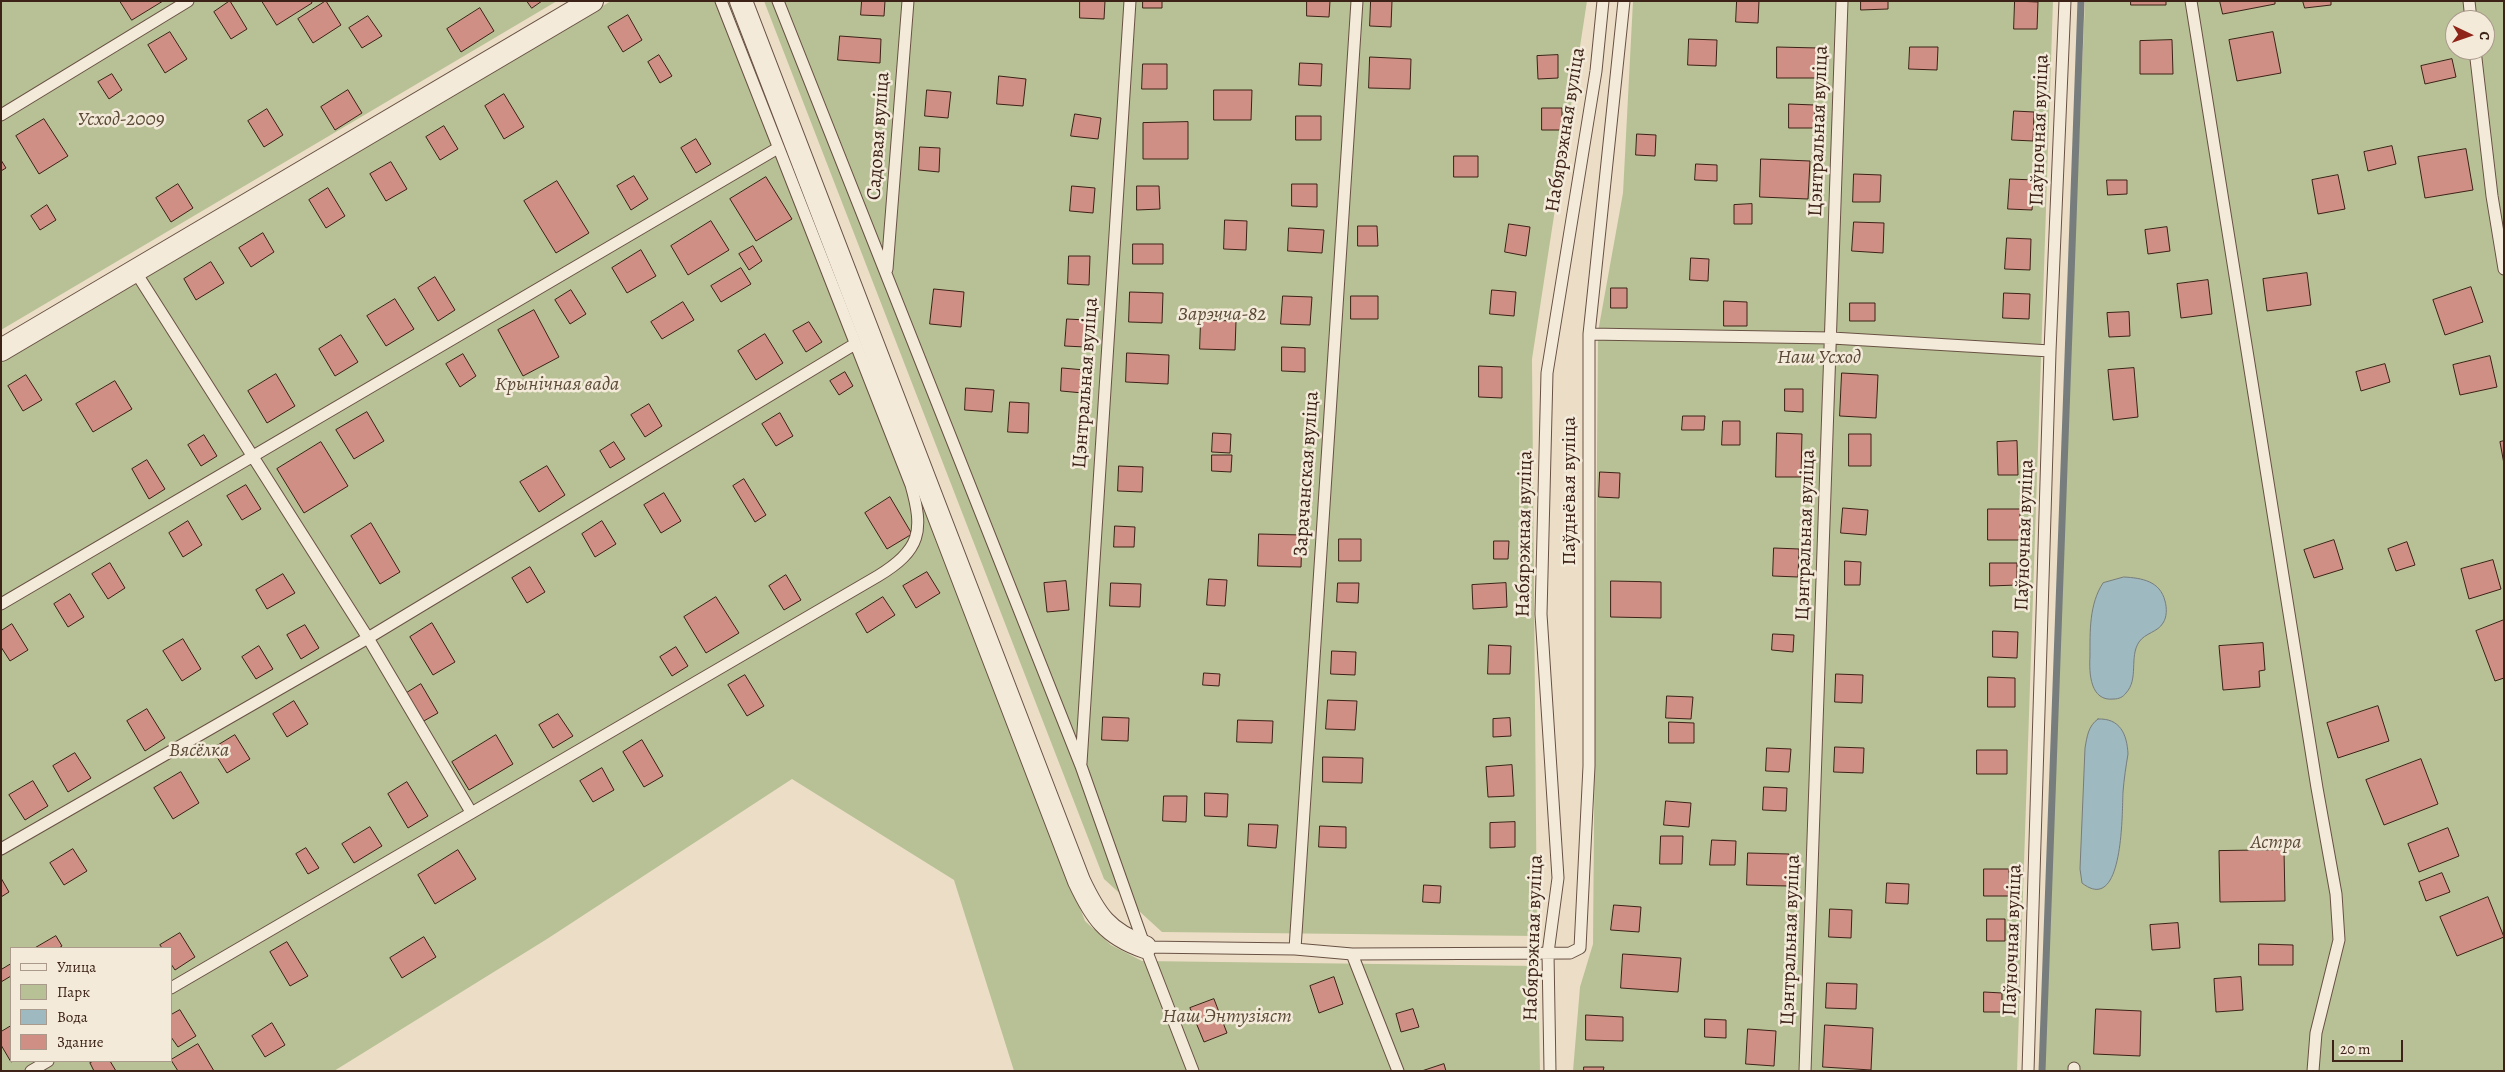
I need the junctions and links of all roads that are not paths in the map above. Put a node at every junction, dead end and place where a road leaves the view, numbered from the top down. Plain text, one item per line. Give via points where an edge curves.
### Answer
1 (188, 1) edge
2 (592, 1) edge
3 (721, 1) edge
4 (741, 1) edge
5 (778, 1) edge
6 (908, 1) edge
7 (1130, 1) edge
8 (1357, 1) edge
9 (1602, 1) edge
10 (1624, 1) edge
11 (1842, 1) edge
12 (2065, 1) edge
13 (2191, 1) edge
14 (2476, 60) edge
15 (1, 115) edge
16 (778, 148) junction
17 (2504, 269) edge
18 (135, 271) junction
19 (887, 273) junction
20 (1589, 334) junction
21 (1832, 338) junction
22 (855, 344) junction
23 (1, 350) edge
24 (2050, 351) junction
25 (253, 457) junction
26 (1, 604) edge
27 (368, 638) junction
28 (1080, 766) junction
29 (471, 812) junction
30 (1, 849) edge
31 (1145, 947) junction
32 (1295, 949) junction
33 (1548, 952) junction
34 (1352, 954) junction
35 (172, 987) edge
36 (46, 1062) edge
37 (31, 1071) edge
38 (1194, 1071) edge
39 (1398, 1071) edge
40 (1550, 1071) edge
41 (1805, 1071) edge
42 (2028, 1071) edge
43 (2313, 1071) edge

1 - 15 lane
2 - 18 street
3 - 16 lane
4 - 31 street via 1079,881 1092,908 1108,928 1128,942
5 - 19 lane
6 - 19 lane, Садовая вуліца
7 - 28 lane, Цэнтральная вуліца
8 - 32 lane, Зарачанская вуліца
9 - 33 lane, Набярэжная вуліца via 1596,71 1547,373 1541,614 1558,878
10 - 20 lane, Паўднёвая вуліца
11 - 21 lane, Цэнтральная вуліца
12 - 24 lane, Паўночная вуліца
13 - 43 lane via 2336,894 2339,940 2316,1033
14 - 17 lane
16 - 22 lane
16 - 25 lane
18 - 23 street
18 - 25 lane
19 - 28 lane
20 - 21 lane
20 - 33 lane, Паўднёвая вуліца via 1589,766 1580,948 1570,953
21 - 24 lane
21 - 41 lane, Цэнтральная вуліца
22 - 27 lane
22 - 29 lane via 918,509 913,546 899,563 878,576
24 - 42 lane, Паўночная вуліца
25 - 26 lane
25 - 27 lane
27 - 29 lane
27 - 30 lane
28 - 31 lane
29 - 35 lane
31 - 32 lane
31 - 38 lane
32 - 34 lane
33 - 34 lane
33 - 40 lane, Набярэжная вуліца
34 - 39 lane
36 - 37 lane

